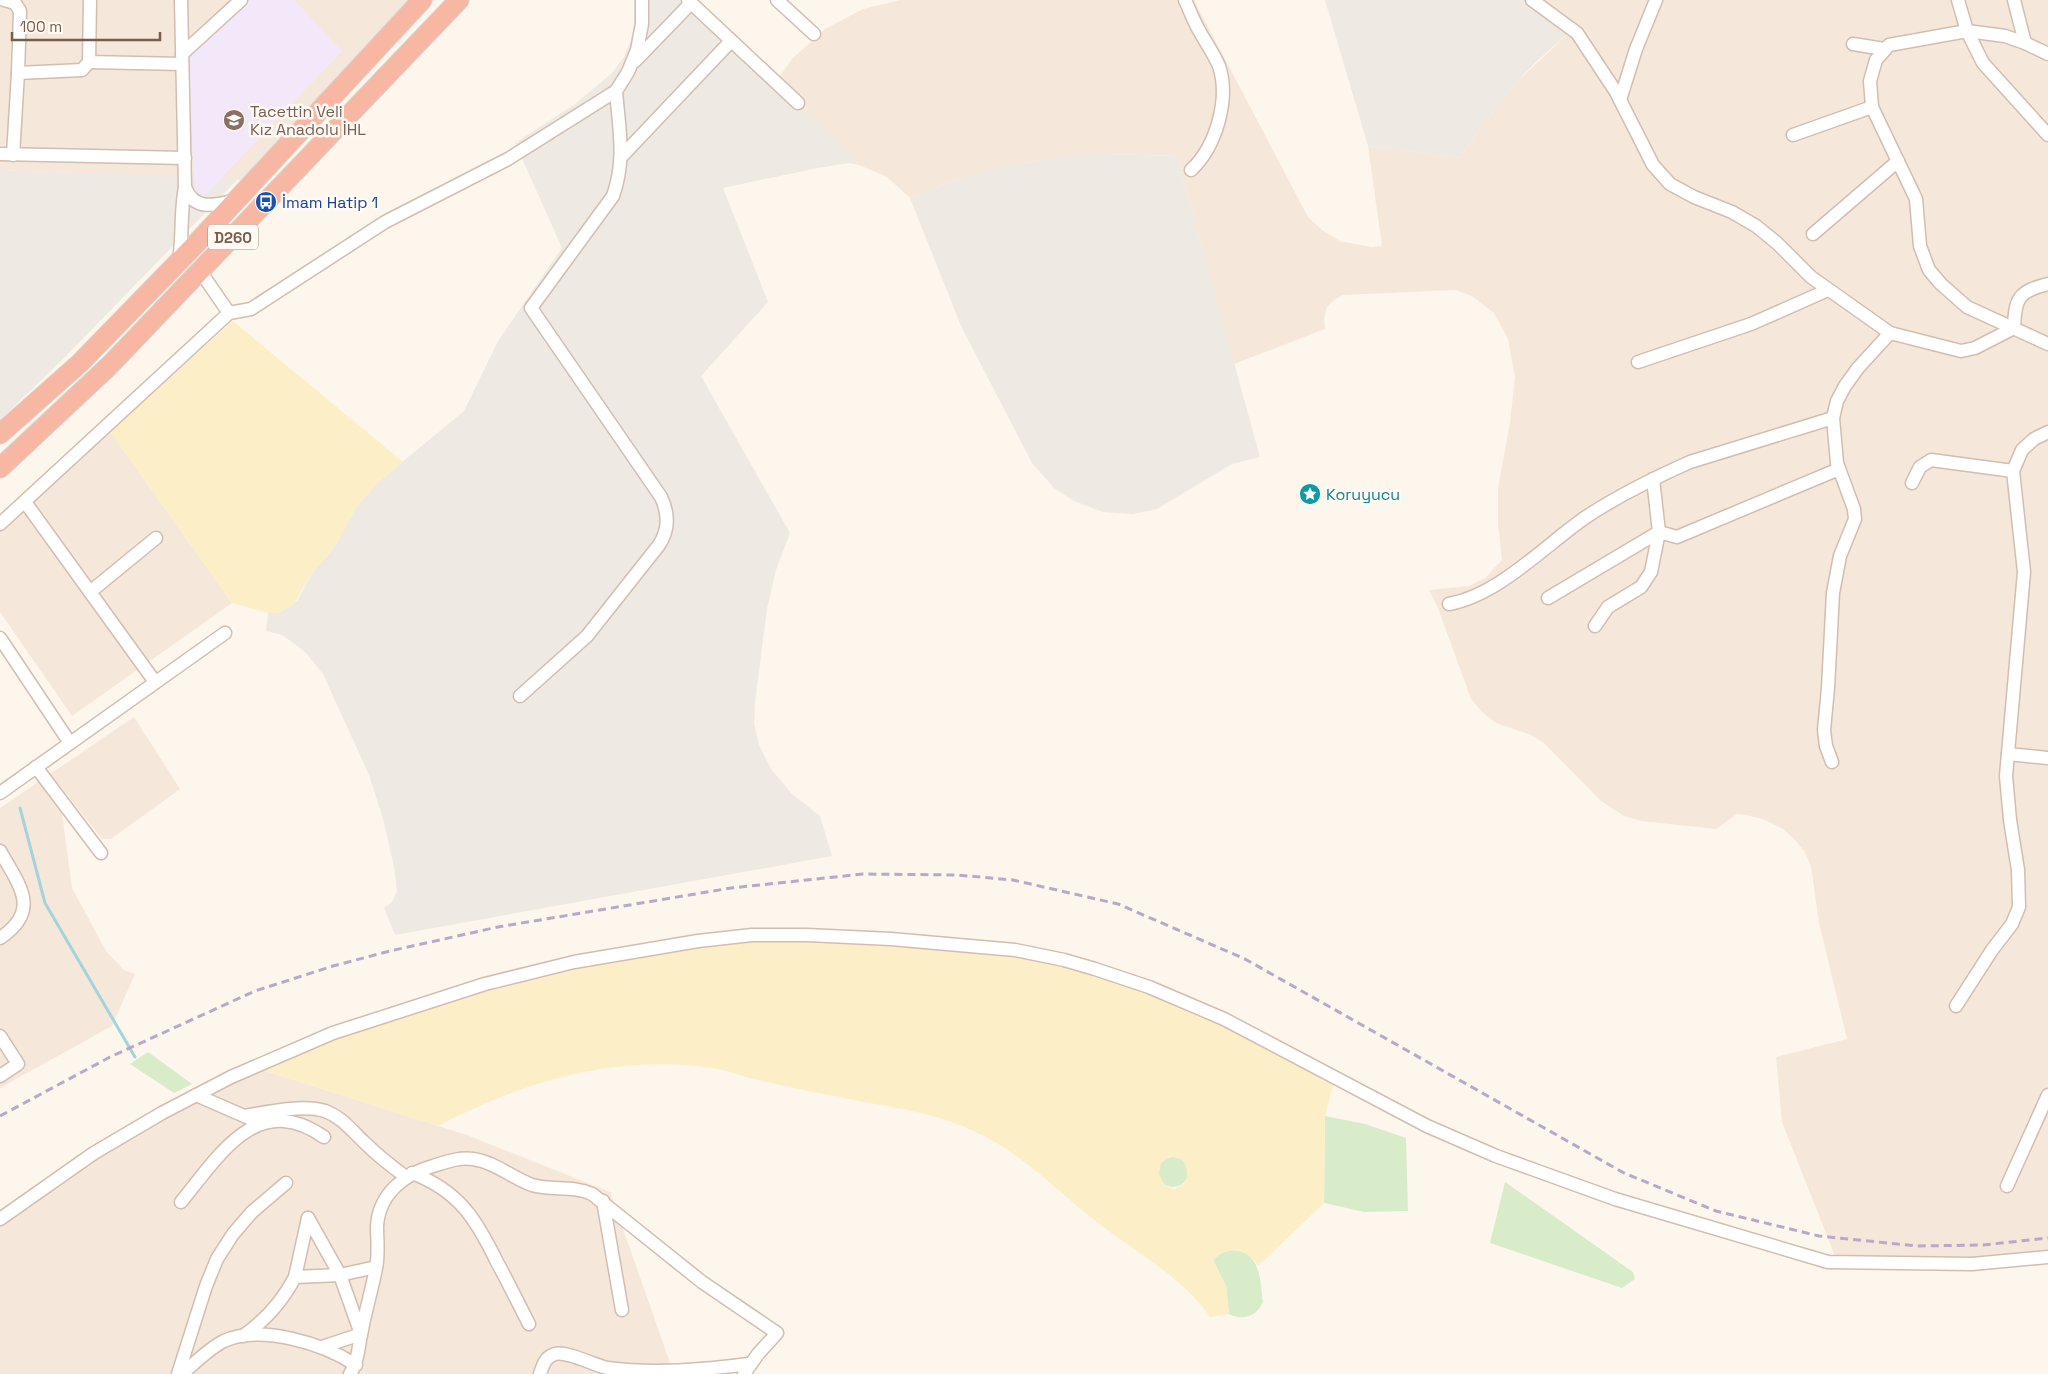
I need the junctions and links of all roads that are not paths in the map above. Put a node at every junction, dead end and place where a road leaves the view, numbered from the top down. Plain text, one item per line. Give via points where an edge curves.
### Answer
1 (4, 0) edge
2 (90, 0) edge
3 (180, 0) edge
4 (241, 0) edge
5 (422, 0) edge
6 (459, 0) edge
7 (642, 0) edge
8 (777, 0) edge
9 (1185, 0) edge
10 (1532, 0) edge
11 (1656, 0) edge
12 (1958, 0) edge
13 (2014, 0) edge
14 (689, 1) edge
15 (1967, 31) junction
16 (814, 34) dead end
17 (731, 41) junction
18 (2025, 43) junction
19 (1853, 44) dead end
20 (1884, 49) junction
21 (2048, 54) edge
22 (182, 59) junction
23 (89, 62) junction
24 (631, 65) junction
25 (18, 73) junction
26 (616, 91) junction
27 (1620, 100) junction
28 (798, 103) dead end
29 (1872, 107) junction
30 (1793, 135) dead end
31 (2048, 135) edge
32 (0, 154) edge
33 (14, 155) junction
34 (622, 156) junction
35 (185, 158) junction
36 (1898, 161) junction
37 (1191, 170) dead end
38 (185, 188) junction
39 (236, 200) junction
40 (1814, 234) dead end
41 (179, 261) junction
42 (200, 271) junction
43 (2048, 284) edge
44 (1828, 290) junction
45 (229, 313) junction
46 (2014, 328) junction
47 (1890, 333) junction
48 (2048, 344) edge
49 (1638, 362) dead end
50 (1833, 418) junction
51 (2048, 432) edge
52 (0, 434) edge
53 (0, 468) edge
54 (1839, 469) junction
55 (2013, 471) junction
56 (1653, 479) junction
57 (1912, 483) dead end
58 (25, 502) junction
59 (0, 524) edge
60 (1659, 532) junction
61 (156, 538) dead end
62 (90, 592) junction
63 (1548, 598) dead end
64 (1449, 604) dead end
65 (1595, 626) dead end
66 (225, 633) dead end
67 (0, 638) edge
68 (155, 682) junction
69 (520, 696) dead end
70 (70, 743) junction
71 (2008, 754) junction
72 (2048, 758) edge
73 (1832, 762) dead end
74 (36, 767) junction
75 (0, 793) edge
76 (0, 851) edge
77 (101, 853) dead end
78 (0, 938) edge
79 (1956, 1006) dead end
80 (0, 1036) edge
81 (0, 1076) edge
82 (196, 1095) junction
83 (2048, 1095) edge
84 (245, 1116) junction
85 (260, 1123) junction
86 (324, 1136) dead end
87 (409, 1175) junction
88 (286, 1183) dead end
89 (2007, 1186) dead end
90 (602, 1201) junction
91 (181, 1202) dead end
92 (0, 1218) edge
93 (2048, 1257) edge
94 (376, 1267) junction
95 (340, 1275) junction
96 (295, 1277) junction
97 (622, 1310) dead end
98 (528, 1324) dead end
99 (361, 1334) junction
100 (243, 1336) junction
101 (322, 1346) junction
102 (746, 1369) edge
103 (353, 1370) edge
104 (180, 1374) edge
105 (540, 1374) edge

1 - 25 street via 15,3 20,12
2 - 23 street
3 - 22 street
4 - 22 street
5 - 39 highway, D260
6 - 42 highway, D260
7 - 24 street via 640,37
8 - 16 street
9 - 37 street via 1218,64 1222,88 1214,134 1200,162
10 - 27 street via 1576,33
11 - 27 street
12 - 15 street
13 - 18 street
14 - 17 street
14 - 24 street
15 - 18 street via 1994,33
15 - 20 street via 1889,45
15 - 31 street via 1983,63
17 - 28 street
17 - 34 street
18 - 21 street
19 - 20 street
20 - 29 street via 1871,73
22 - 23 street
22 - 35 street
23 - 25 street via 82,70
24 - 26 street
25 - 33 street
26 - 34 street
26 - 45 street via 516,154 385,222 251,309
27 - 44 street via 1648,157 1664,178 1676,188 1756,226
29 - 30 street
29 - 36 street
32 - 33 street
33 - 35 street
34 - 69 street via 613,196 531,308 661,497 666,509 666,528 659,545 587,636
35 - 38 street
36 - 40 street
36 - 46 street via 1916,199 1920,246 1929,270 1967,307
38 - 39 street via 192,200 205,206
38 - 41 street
39 - 41 highway, D260
41 - 52 highway, D260 via 80,363
42 - 45 street
42 - 53 highway, D260 via 109,366
43 - 46 street via 2032,288 2020,297 2015,308
44 - 47 street
44 - 49 street via 1751,324
45 - 58 street
46 - 47 street via 1975,348 1961,351
46 - 48 street
47 - 50 street via 1844,386
50 - 54 street
50 - 56 street via 1690,462
51 - 55 street via 2027,444
54 - 60 street via 1677,536
54 - 73 street via 1855,518 1840,556 1832,593 1824,730
55 - 57 street via 1931,460 1920,468
55 - 71 street via 2024,572
56 - 60 street
56 - 64 street via 1586,517 1495,586 1478,596
58 - 59 street
58 - 62 street
60 - 63 street
60 - 65 street via 1648,578 1637,590 1608,607
61 - 62 street
62 - 68 street
66 - 68 street
67 - 70 street
68 - 70 street
70 - 74 street
71 - 72 street
71 - 79 street via 2007,798 2018,870 2019,908 2012,924
74 - 75 street
74 - 77 street
76 - 78 street via 25,899 18,923
80 - 81 street via 18,1064
82 - 84 street
82 - 92 street via 94,1153
82 - 93 street via 266,1060 334,1033 485,984 574,962 698,940 752,935 807,934 940,943 1040,954 1134,982 1224,1019 1427,1126 1496,1156 1615,1199 1828,1262 1972,1264
83 - 89 street
84 - 85 street
84 - 87 street via 295,1109 326,1111 342,1120 378,1154
85 - 86 street via 277,1120 297,1123
85 - 91 street via 232,1141
87 - 90 street via 449,1160 472,1158 532,1184 578,1189
87 - 94 street via 394,1188 381,1209
87 - 98 street via 444,1189 471,1214
88 - 104 street via 242,1223 217,1259
90 - 97 street
90 - 102 street via 702,1282 777,1333
94 - 95 street
94 - 99 street
95 - 96 street
95 - 96 street via 308,1218
95 - 99 street
96 - 100 street via 274,1309
99 - 101 street
99 - 103 street
100 - 101 street via 290,1339
100 - 104 street via 218,1345
101 - 103 street
102 - 105 street via 670,1373 607,1368 560,1353 548,1358

